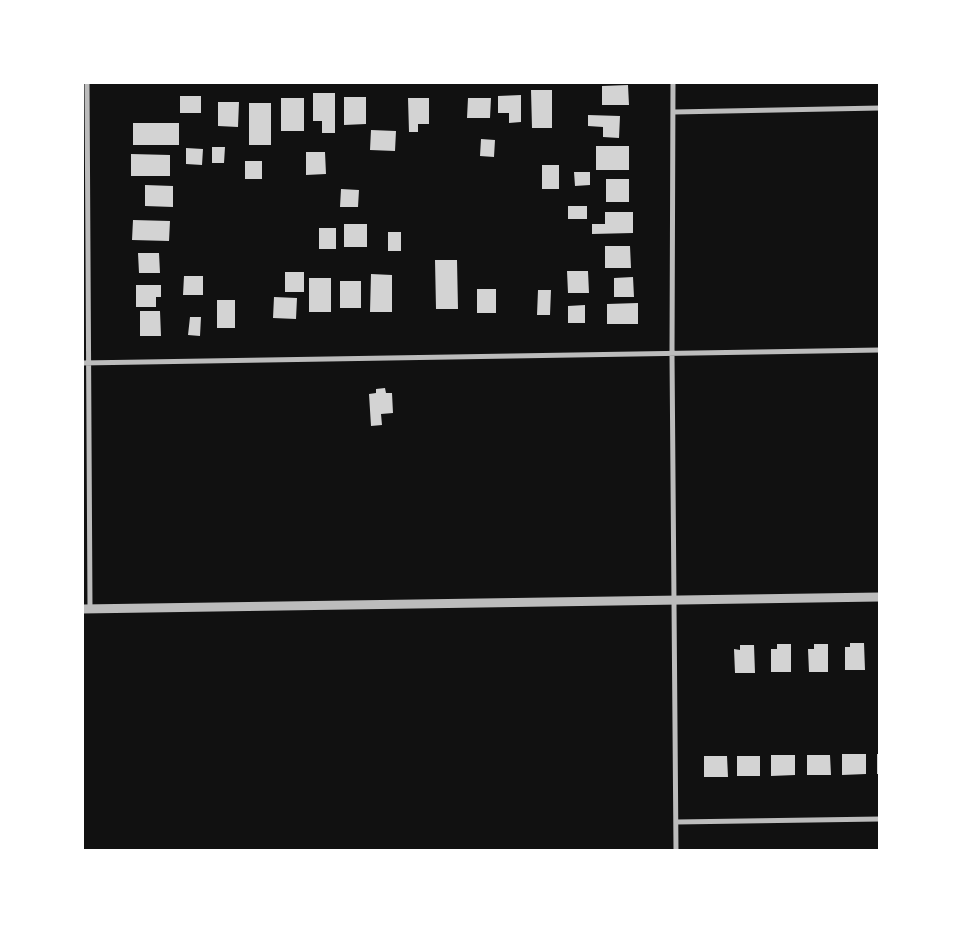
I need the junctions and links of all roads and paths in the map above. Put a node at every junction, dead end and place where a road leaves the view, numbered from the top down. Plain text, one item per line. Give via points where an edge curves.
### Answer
1 (87, 82) edge
2 (673, 82) edge
3 (880, 108) edge
4 (674, 112) junction
5 (880, 350) edge
6 (672, 354) junction
7 (82, 363) edge
8 (89, 364) junction
9 (880, 596) edge
10 (674, 601) junction
11 (86, 609) edge
12 (880, 819) edge
13 (676, 822) junction
14 (676, 850) edge

1 - 8 street
2 - 4 street
3 - 4 street
4 - 6 street
5 - 6 street
6 - 8 street
6 - 10 street
7 - 8 street
8 - 11 street
9 - 10 street
10 - 11 street
10 - 13 street
12 - 13 street
13 - 14 street

